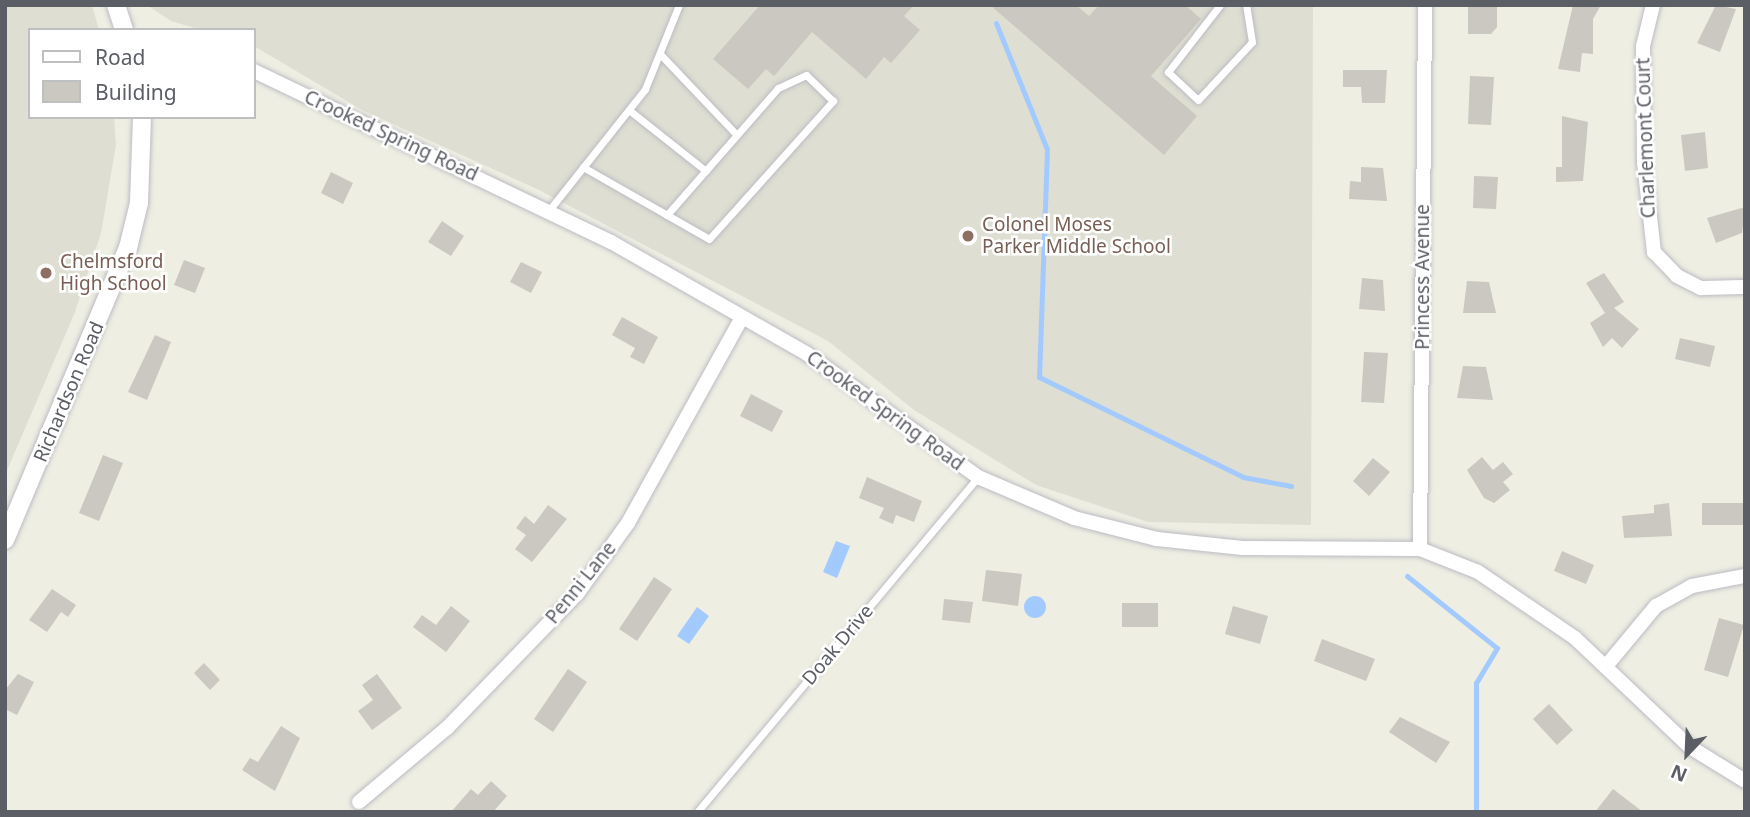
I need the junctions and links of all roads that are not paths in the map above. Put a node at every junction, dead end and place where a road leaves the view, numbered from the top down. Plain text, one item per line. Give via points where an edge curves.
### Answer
1 (116, 5) edge
2 (679, 5) edge
3 (1220, 5) edge
4 (1246, 5) edge
5 (1425, 5) edge
6 (1653, 5) edge
7 (123, 28) edge
8 (661, 55) junction
9 (256, 72) edge
10 (629, 110) junction
11 (142, 119) edge
12 (737, 135) junction
13 (583, 167) junction
14 (706, 171) junction
15 (550, 209) junction
16 (667, 215) junction
17 (1745, 287) edge
18 (741, 317) junction
19 (978, 477) junction
20 (5, 540) edge
21 (1420, 549) junction
22 (1745, 576) edge
23 (1607, 665) junction
24 (1745, 781) edge
25 (359, 802) dead end
26 (697, 812) edge

1 - 7 street
2 - 8 lane
3 - 4 lane via 1168,72 1198,100 1252,42
5 - 21 street, Princess Avenue
6 - 17 street, Charlemont Court via 1643,46 1644,162 1654,252 1677,276 1701,288
8 - 10 lane
8 - 12 lane
9 - 15 street, Crooked Spring Road
10 - 13 lane
10 - 14 lane
11 - 20 street, Richardson Road via 139,203 128,248
12 - 14 lane
12 - 16 lane via 778,88 806,75 832,101 709,239
13 - 15 lane
13 - 16 lane
14 - 16 lane
15 - 18 street, Crooked Spring Road
18 - 19 street, Crooked Spring Road via 807,354
18 - 25 street, Penni Lane via 628,523 577,594 447,728
19 - 21 street, Crooked Spring Road via 1074,518 1157,540 1243,548
19 - 26 lane, Doak Drive
21 - 23 street, Crooked Spring Road via 1478,572 1517,596
22 - 23 street via 1692,586 1656,606
23 - 24 street, Crooked Spring Road via 1690,747

